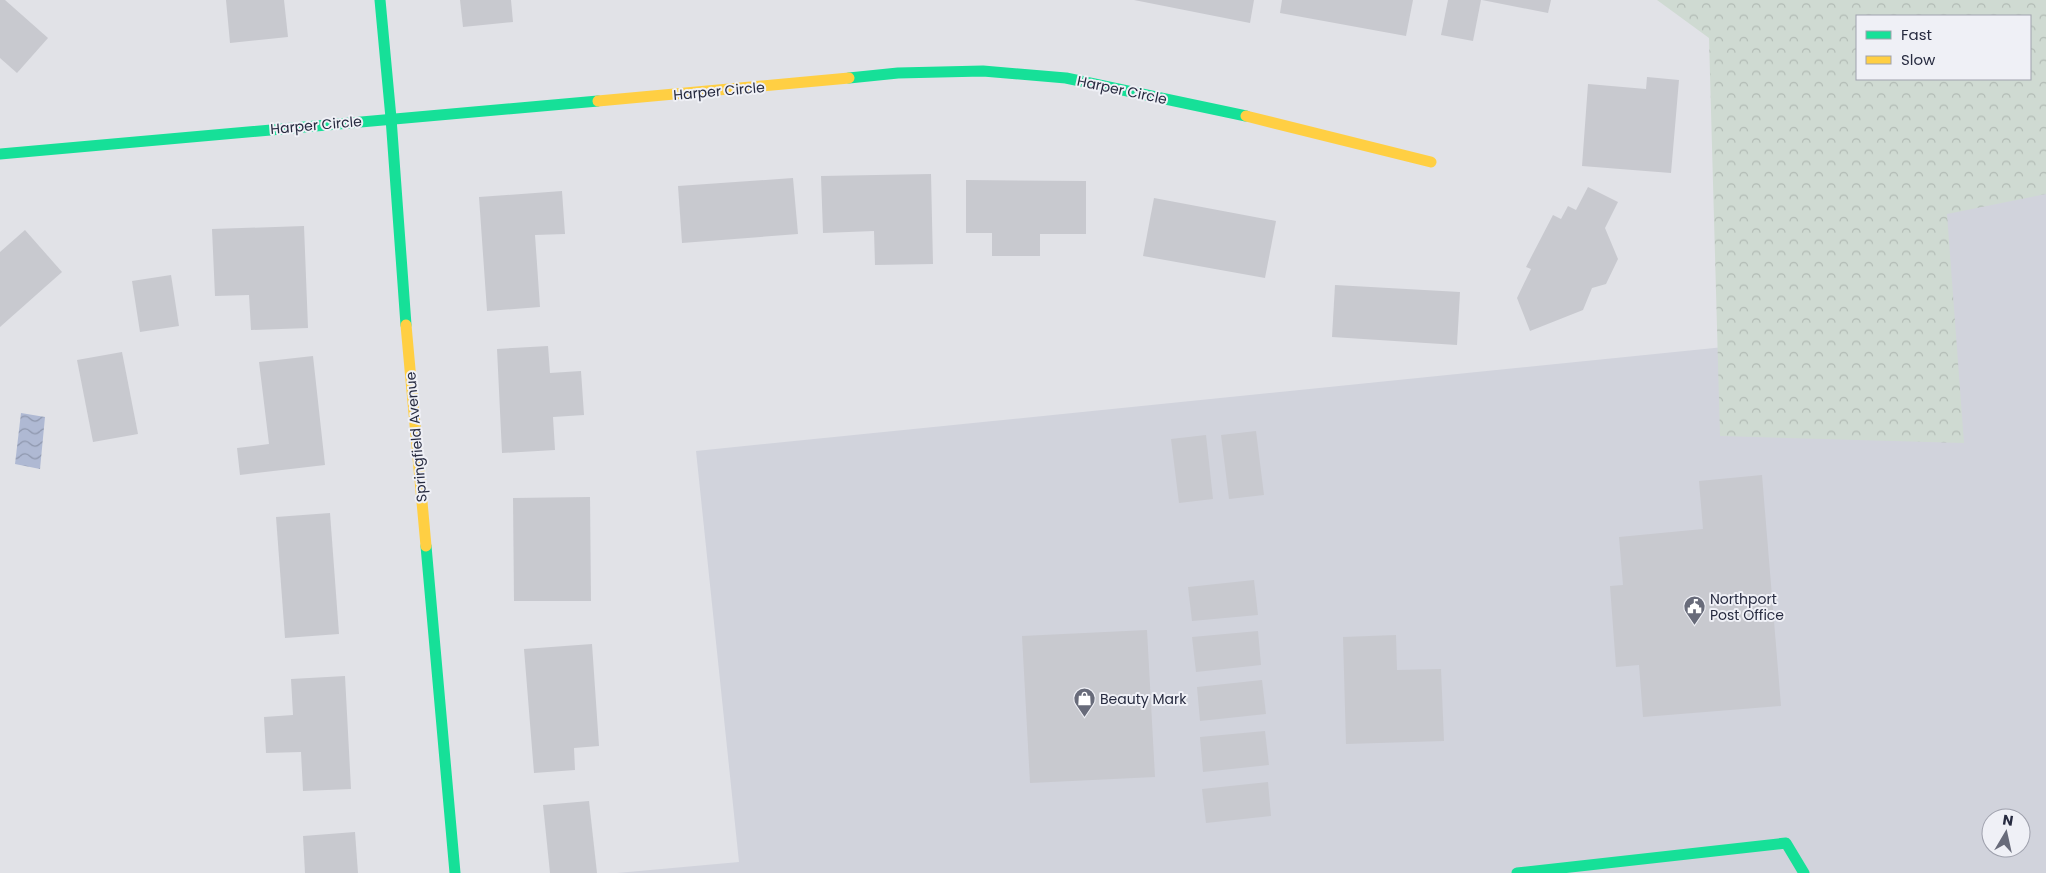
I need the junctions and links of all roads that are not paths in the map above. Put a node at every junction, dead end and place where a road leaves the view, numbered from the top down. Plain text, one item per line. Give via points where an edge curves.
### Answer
1 (380, 0) edge
2 (391, 118) junction
3 (0, 154) edge
4 (1431, 162) dead end
5 (456, 873) edge
6 (1517, 873) edge
7 (1804, 873) edge

1 - 2 street, Springfield Avenue
2 - 3 street, Harper Circle
2 - 4 street, Harper Circle via 898,73 982,72 1066,78 1269,121
2 - 5 street, Springfield Avenue via 400,265
6 - 7 street via 1786,843

